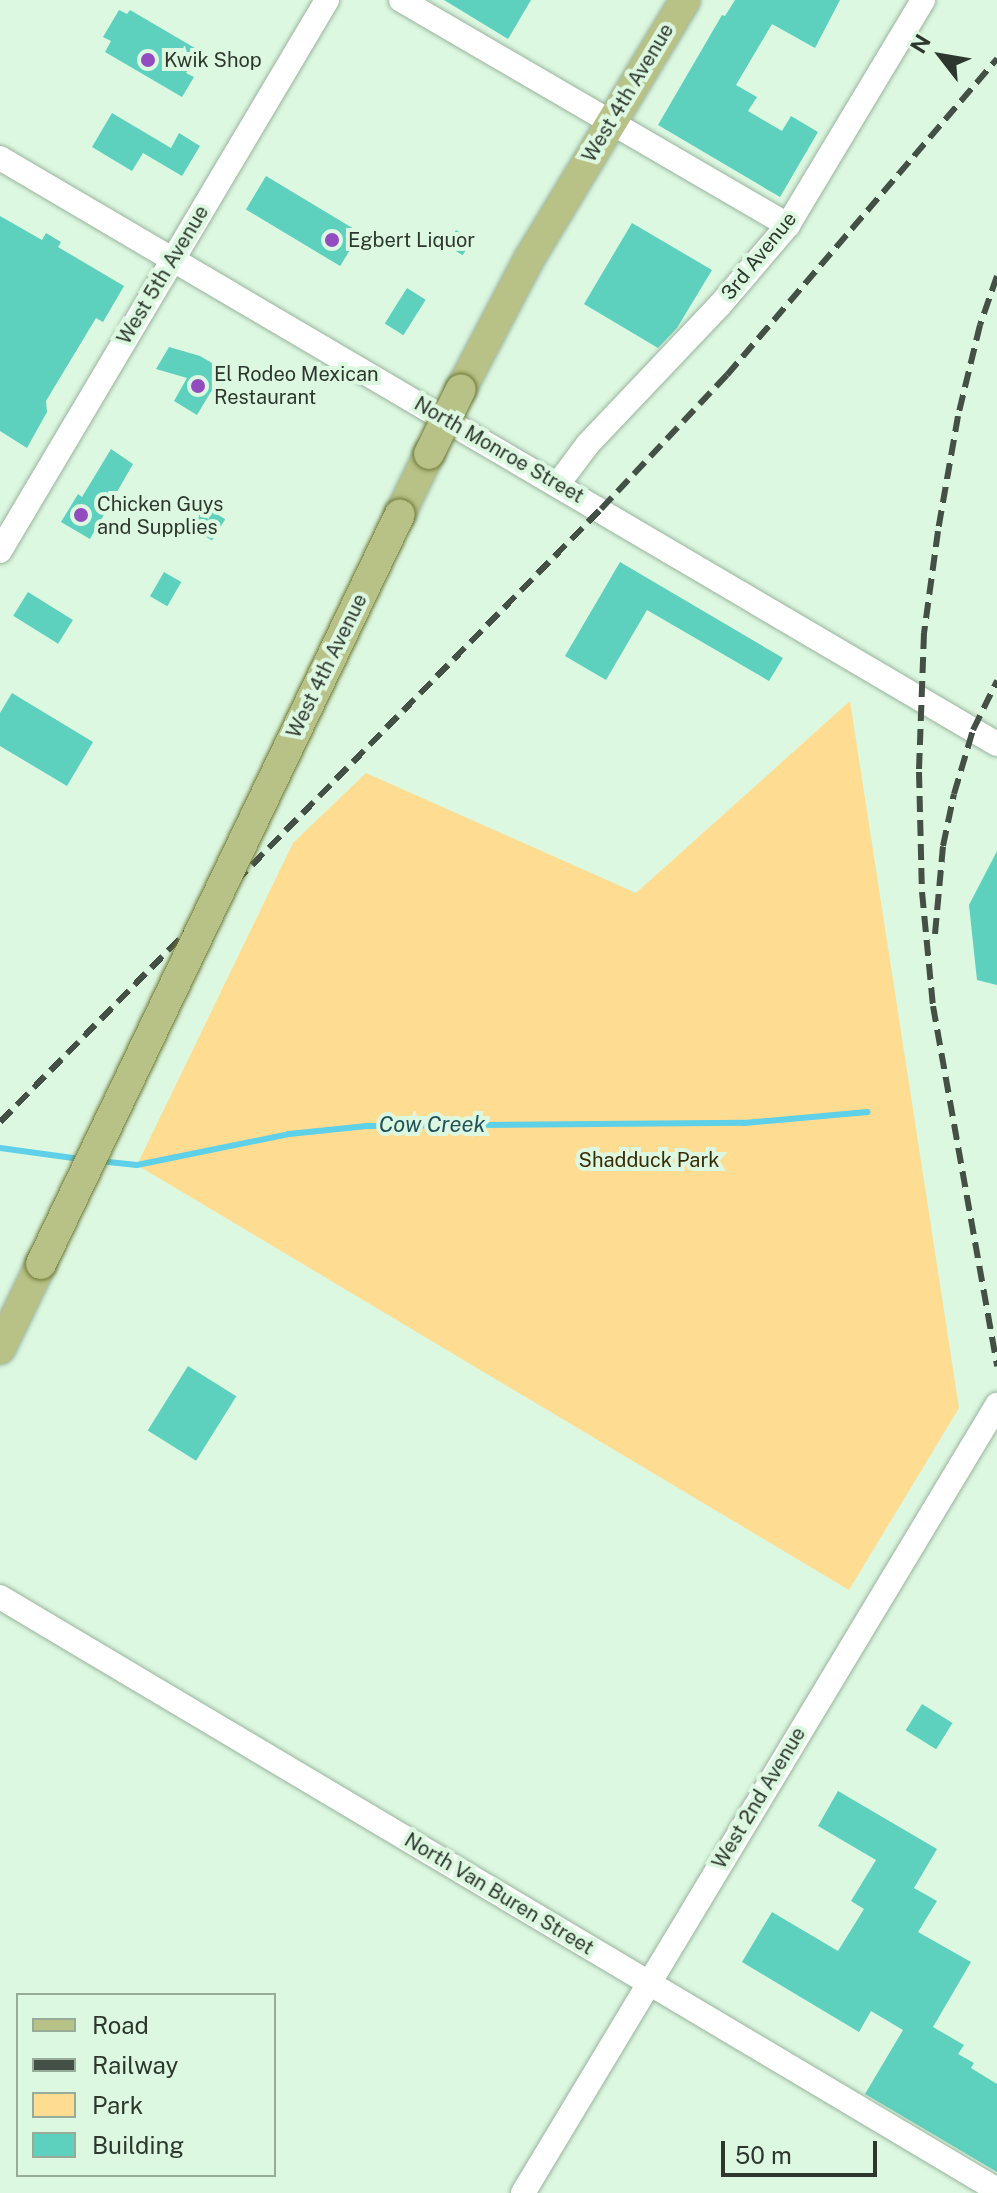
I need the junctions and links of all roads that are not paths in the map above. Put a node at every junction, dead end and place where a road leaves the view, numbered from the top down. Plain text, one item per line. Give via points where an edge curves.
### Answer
1 (327, 0) edge
2 (401, 0) edge
3 (685, 0) edge
4 (923, 0) edge
5 (609, 122) junction
6 (0, 158) edge
7 (788, 225) junction
8 (173, 260) junction
9 (558, 484) junction
10 (0, 551) edge
11 (997, 744) edge
12 (0, 1349) edge
13 (997, 1405) edge
14 (0, 1597) edge
15 (648, 1983) junction
16 (997, 2190) edge
17 (523, 2193) edge

1 - 8 street, West 5th Avenue
2 - 5 street
3 - 5 main road, West 4th Avenue
4 - 7 street, 3rd Avenue
5 - 7 street
5 - 12 main road, West 4th Avenue, bridge via 461,389
6 - 8 street, North Monroe Street
7 - 9 street, 3rd Avenue via 588,444
8 - 9 street, North Monroe Street
8 - 10 street, West 5th Avenue
9 - 11 street, North Monroe Street
13 - 15 street, West 2nd Avenue
14 - 15 street, North Van Buren Street
15 - 16 street, North Van Buren Street
15 - 17 street, West 2nd Avenue

